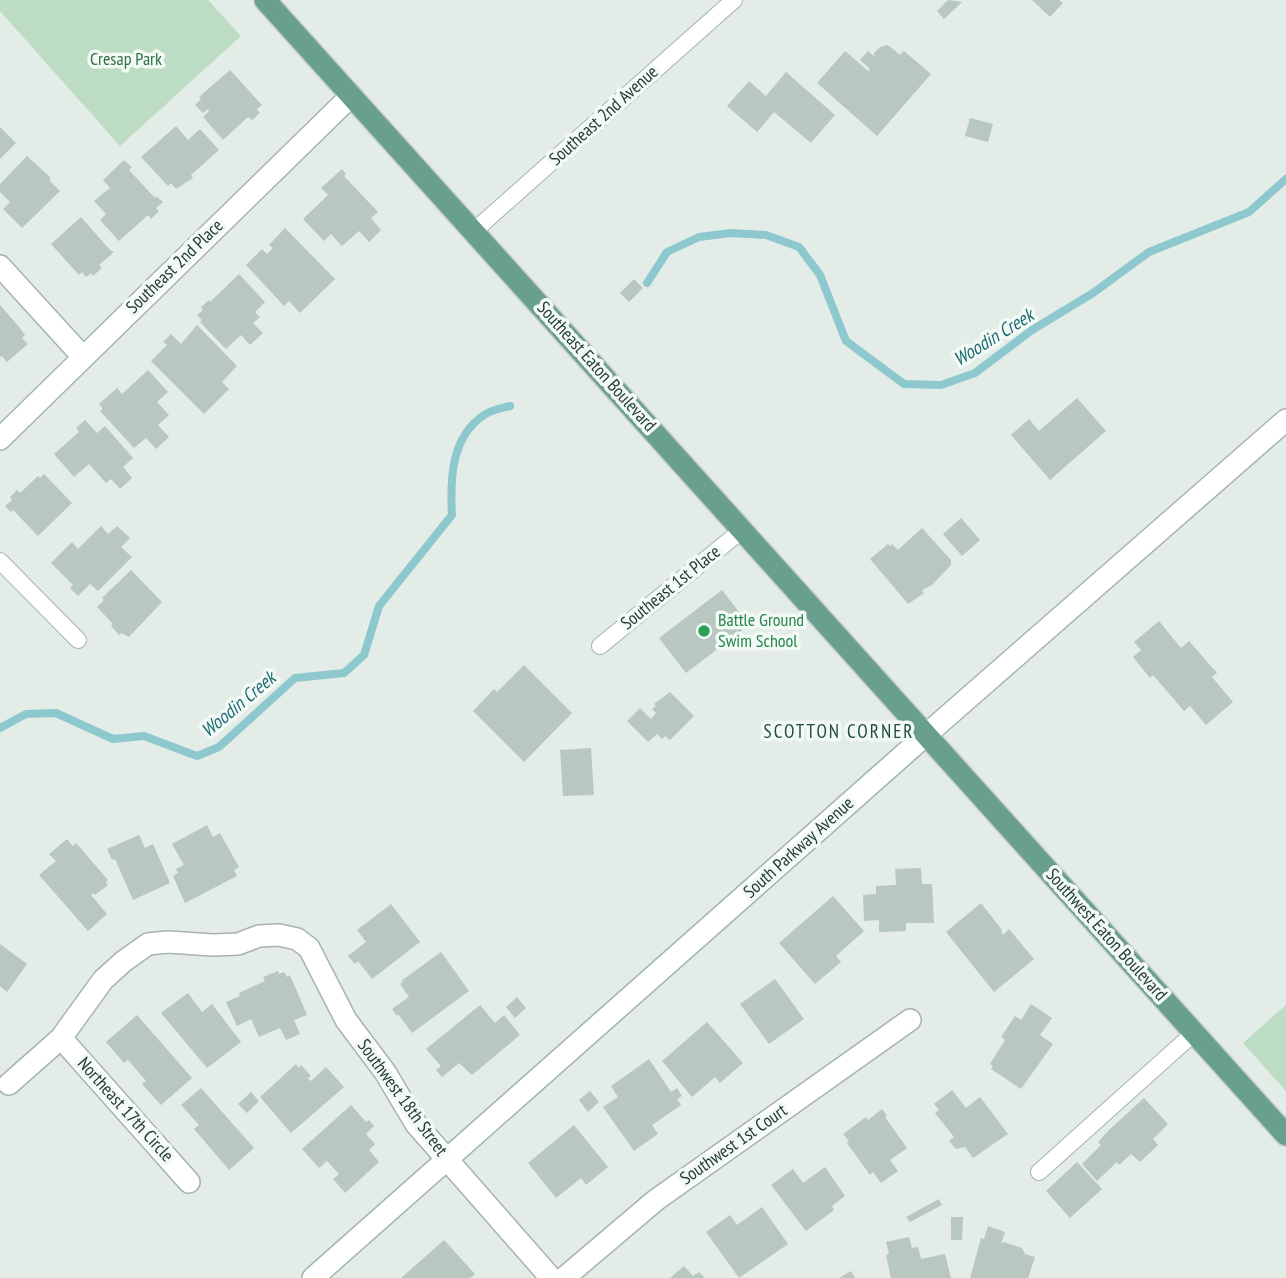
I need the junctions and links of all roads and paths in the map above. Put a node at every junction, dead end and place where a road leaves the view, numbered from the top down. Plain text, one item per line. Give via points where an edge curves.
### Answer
1 (265, 0) edge
2 (734, 0) edge
3 (351, 96) junction
4 (474, 231) junction
5 (0, 266) edge
6 (83, 357) junction
7 (1286, 420) edge
8 (0, 439) edge
9 (742, 530) junction
10 (0, 561) edge
11 (78, 640) dead end
12 (600, 646) dead end
13 (927, 734) junction
14 (910, 1020) dead end
15 (1194, 1033) junction
16 (61, 1038) junction
17 (9, 1083) dead end
18 (1286, 1135) edge
19 (447, 1160) junction
20 (1039, 1172) dead end
21 (189, 1182) dead end
22 (313, 1278) edge
23 (551, 1278) edge
24 (564, 1278) edge

1 - 3 main road, Southeast Eaton Boulevard
2 - 4 lane, Southeast 2nd Avenue
3 - 4 main road, Southeast Eaton Boulevard
3 - 6 street, Southeast 2nd Place
4 - 9 main road, Southeast Eaton Boulevard
5 - 6 street
6 - 8 street, Southeast 2nd Place
7 - 13 street, South Parkway Avenue
9 - 12 lane, Southeast 1st Place
9 - 13 main road, Southeast Eaton Boulevard
10 - 11 lane
13 - 15 main road, Southwest Eaton Boulevard
13 - 19 street, South Parkway Avenue
14 - 24 street, Southwest 1st Court via 656,1200
15 - 18 main road, Southwest Eaton Boulevard
15 - 20 lane
16 - 17 street
16 - 19 street, Southwest 18th Street via 103,980 148,944 238,944 279,935 297,939 309,948 346,1020 416,1124
16 - 21 street, Northeast 17th Circle
19 - 22 street, South Parkway Avenue
19 - 23 street, Southwest 18th Street

